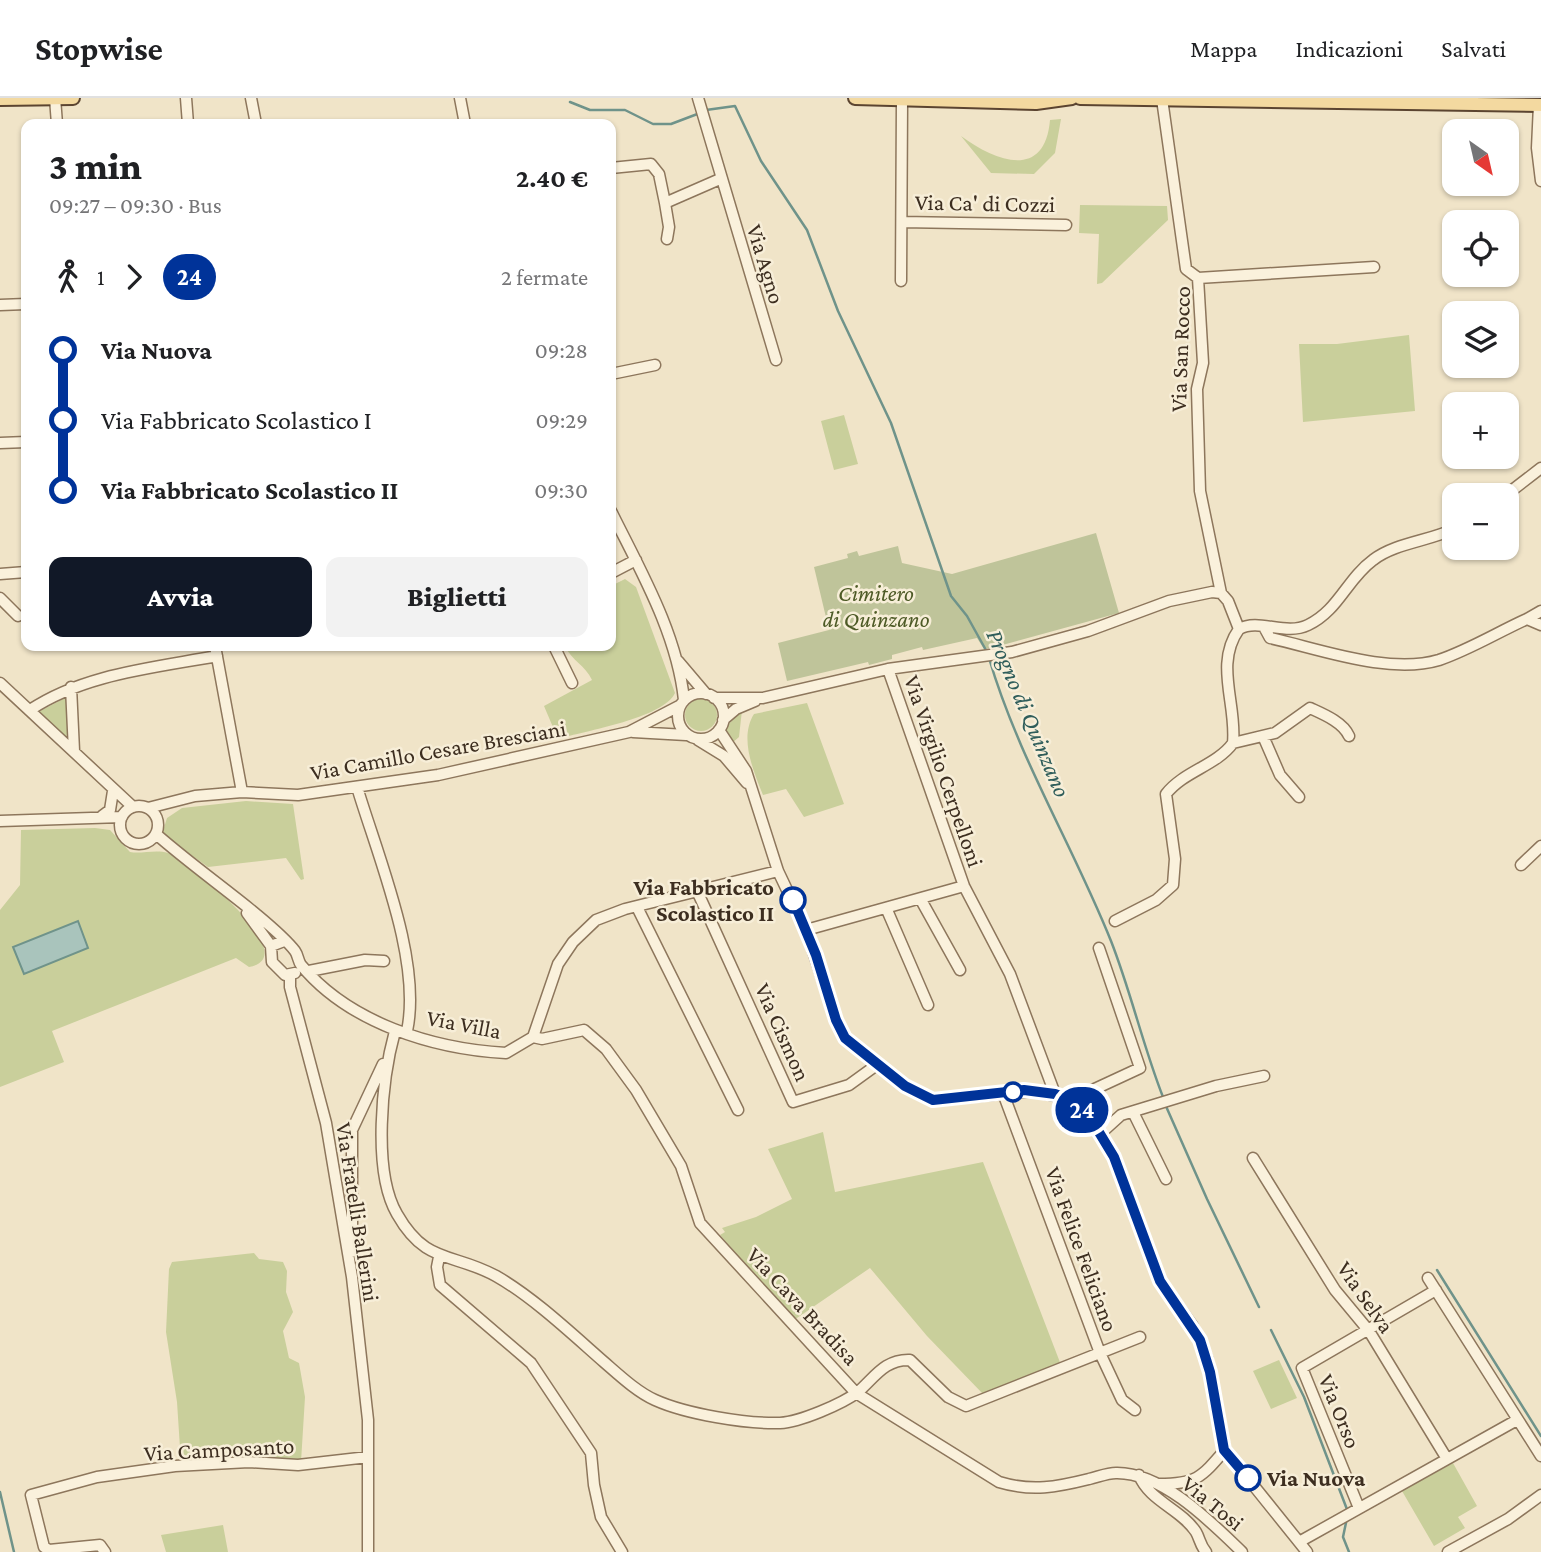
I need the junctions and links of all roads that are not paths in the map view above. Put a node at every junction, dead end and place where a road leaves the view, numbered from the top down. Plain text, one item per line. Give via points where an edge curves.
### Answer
1 (55, 98) edge
2 (73, 98) edge
3 (186, 98) edge
4 (251, 98) edge
5 (460, 98) edge
6 (855, 98) edge
7 (1072, 98) edge
8 (1080, 98) edge
9 (1112, 98) edge
10 (1255, 98) edge
11 (0, 99) edge
12 (1162, 99) edge
13 (698, 100) edge
14 (1352, 100) edge
15 (902, 101) junction
16 (1540, 105) edge
17 (57, 119) edge
18 (188, 119) edge
19 (255, 119) edge
20 (464, 119) edge
21 (616, 167) edge
22 (720, 179) junction
23 (1541, 181) edge
24 (665, 203) junction
25 (902, 222) junction
26 (1066, 225) dead end
27 (667, 239) dead end
28 (1374, 267) dead end
29 (1198, 278) junction
30 (901, 281) dead end
31 (21, 304) edge
32 (0, 305) edge
33 (775, 360) dead end
34 (655, 365) dead end
35 (616, 373) edge
36 (21, 442) edge
37 (0, 443) edge
38 (1541, 468) edge
39 (1519, 485) edge
40 (616, 521) edge
41 (1442, 534) edge
42 (636, 560) junction
43 (616, 570) edge
44 (21, 572) edge
45 (0, 574) edge
46 (1221, 593) junction
47 (0, 598) edge
48 (1541, 611) edge
49 (18, 617) dead end
50 (1527, 619) junction
51 (1541, 625) edge
52 (1264, 627) junction
53 (1239, 629) junction
54 (216, 651) edge
55 (556, 651) edge
56 (674, 655) junction
57 (888, 669) junction
58 (0, 682) edge
59 (572, 683) dead end
60 (71, 687) junction
61 (710, 696) junction
62 (763, 698) junction
63 (682, 703) junction
64 (30, 710) junction
65 (721, 725) junction
66 (629, 732) junction
67 (686, 735) junction
68 (1349, 736) dead end
69 (1263, 737) junction
70 (698, 740) junction
71 (1233, 743) junction
72 (74, 751) junction
73 (357, 788) junction
74 (113, 790) junction
75 (242, 792) junction
76 (753, 792) junction
77 (1299, 797) dead end
78 (170, 802) junction
79 (148, 808) junction
80 (126, 815) junction
81 (96, 817) junction
82 (157, 818) junction
83 (0, 821) edge
84 (153, 837) junction
85 (1541, 846) edge
86 (1521, 865) dead end
87 (778, 870) junction
88 (964, 886) junction
89 (698, 893) junction
90 (921, 900) junction
91 (238, 901) junction
92 (637, 906) junction
93 (887, 910) junction
94 (1115, 921) dead end
95 (806, 930) junction
96 (284, 941) junction
97 (271, 946) junction
98 (1099, 948) dead end
99 (384, 961) dead end
100 (299, 963) junction
101 (960, 970) dead end
102 (309, 971) junction
103 (290, 976) junction
104 (928, 1005) dead end
105 (395, 1031) junction
106 (407, 1031) junction
107 (533, 1037) junction
108 (389, 1052) junction
109 (878, 1064) junction
110 (1264, 1076) dead end
111 (1003, 1093) junction
112 (1055, 1094) junction
113 (1071, 1100) junction
114 (738, 1110) dead end
115 (1133, 1112) junction
116 (1100, 1134) junction
117 (1253, 1158) dead end
118 (1166, 1179) dead end
119 (439, 1257) junction
120 (352, 1277) junction
121 (1428, 1278) dead end
122 (1437, 1290) junction
123 (1369, 1331) junction
124 (1140, 1337) dead end
125 (1100, 1353) junction
126 (856, 1393) junction
127 (1135, 1410) dead end
128 (1517, 1420) junction
129 (1224, 1450) junction
130 (1541, 1456) edge
131 (368, 1457) junction
132 (1447, 1459) junction
133 (1139, 1475) junction
134 (1159, 1483) junction
135 (1541, 1495) edge
136 (1355, 1510) junction
137 (1299, 1542) junction
138 (105, 1552) edge
139 (368, 1552) edge
140 (622, 1552) edge
141 (1206, 1552) edge
142 (1242, 1552) edge
143 (1307, 1552) edge
144 (1448, 1552) edge

1 - 2 main road
1 - 11 main road
1 - 17 street
3 - 18 street
4 - 19 street
5 - 20 street
6 - 15 main road
7 - 15 main road via 1036,103
8 - 9 main road
9 - 12 main road
10 - 12 main road
10 - 14 main road
12 - 29 street via 1186,269
13 - 22 street, Via Agno
14 - 16 main road
15 - 25 street, Via Ca' di Cozzi
16 - 23 street via 1537,148
21 - 24 street via 641,163 656,168
22 - 24 street
22 - 33 street, Via Agno
24 - 27 street
25 - 26 street, Via Ca' di Cozzi
25 - 30 street, Via Ca' di Cozzi
28 - 29 street, Via San Rocco
29 - 46 street, Via San Rocco via 1203,363 1197,389 1200,491
31 - 32 street
34 - 35 street
36 - 37 street
38 - 39 street
40 - 42 street
41 - 52 street via 1373,559 1335,606 1307,626
42 - 43 street
42 - 56 street
44 - 45 street
46 - 53 street, Via San Rocco
46 - 57 street via 1169,601 1088,631 998,654
47 - 49 street
48 - 50 street
50 - 51 street
50 - 52 street via 1439,659 1409,665 1384,664 1270,638
52 - 53 street
53 - 71 street via 1226,670 1235,725
54 - 60 street
54 - 75 street
55 - 59 street
56 - 61 street
56 - 63 street
57 - 62 street
57 - 88 street, Via Virgilio Cerpelloni
58 - 64 street
60 - 64 street
60 - 72 street
61 - 62 street
61 - 63 street via 698,693
61 - 65 street via 721,705
62 - 65 street via 736,709
63 - 66 street, Via Camillo Cesare Bresciani
63 - 67 street via 678,723
64 - 72 street
65 - 70 street via 709,738
65 - 76 street via 744,765
66 - 67 street, Via Camillo Cesare Bresciani
66 - 73 street, Via Camillo Cesare Bresciani via 438,775
67 - 70 street
68 - 69 street via 1326,715 1310,708
69 - 71 street
69 - 77 street via 1280,775
70 - 76 street via 724,756
71 - 94 street via 1166,794 1175,859 1173,885 1156,900
72 - 74 street
73 - 75 street, Via Camillo Cesare Bresciani via 298,795
73 - 106 street via 405,948 412,995
74 - 80 street
74 - 81 street via 110,810
75 - 78 street, Via Camillo Cesare Bresciani
76 - 87 street
78 - 79 street, Via Camillo Cesare Bresciani
78 - 82 street
79 - 80 street
79 - 82 street
80 - 81 street
80 - 84 street via 122,834 131,842 143,844
81 - 83 street
82 - 84 street
84 - 91 street, Via Villa
85 - 86 street
87 - 89 street, Via Villa
87 - 95 street
88 - 90 street, Via Virgilio Cerpelloni
88 - 112 street, Via Virgilio Cerpelloni via 1010,974
89 - 92 street, Via Villa
89 - 109 street, Via Cismon via 793,1102 849,1085
90 - 93 street, Via Virgilio Cerpelloni
90 - 101 street
91 - 96 street, Via Villa
91 - 97 street, Via Villa
92 - 107 street, Via Villa via 596,920 573,942 558,964
92 - 114 street
93 - 95 street, Via Virgilio Cerpelloni via 879,908
93 - 104 street
95 - 109 street via 845,1038
96 - 97 street
96 - 100 street, Via Villa
97 - 103 street, Via Villa via 276,969
98 - 113 street via 1140,1068
99 - 102 street via 365,960
100 - 102 street, Via Villa
100 - 103 street
102 - 105 street, Via Villa via 347,1007
103 - 120 street, Via Fratelli Ballerini via 326,1123
105 - 106 street, Via Villa
105 - 108 street
106 - 107 street, Via Villa via 506,1054
107 - 126 street, Via Cava Bradisa via 584,1030 606,1049 681,1166 700,1223
108 - 119 street via 384,1180 396,1212 415,1239
108 - 120 street via 352,1130
109 - 111 street via 905,1086 933,1100
110 - 115 street
111 - 112 street
111 - 125 street, Via Felice Feliciano
112 - 113 street
113 - 116 street
115 - 116 street via 1121,1115
115 - 118 street
116 - 129 street via 1114,1157 1160,1281 1192,1325 1207,1358
117 - 123 street, Via Selva via 1335,1290
119 - 126 street via 496,1276 654,1400 710,1414 783,1423
119 - 140 street via 440,1285 531,1363 591,1453 601,1517
120 - 131 street, Via Fratelli Ballerini
121 - 122 street
122 - 123 street
122 - 128 street
123 - 132 street, Via Selva
123 - 136 street, Via Orso via 1302,1368
124 - 125 street
125 - 126 street via 966,1406 948,1396 910,1360 888,1363
125 - 127 street, Via Felice Feliciano via 1122,1400
126 - 133 street, Via Cava Bradisa via 999,1482 1016,1487 1038,1490 1115,1472
128 - 130 street
128 - 132 street
129 - 134 street, Via Tosi via 1196,1480
129 - 137 street
131 - 138 street, Via Camposanto via 298,1465 175,1466 97,1477 31,1495 44,1547 100,1545
131 - 139 street, Via Fratelli Ballerini
132 - 136 street
133 - 134 street, Via Tosi
133 - 141 street via 1143,1487 1195,1530
134 - 142 street, Via Tosi
135 - 144 street
136 - 137 street
137 - 143 street

